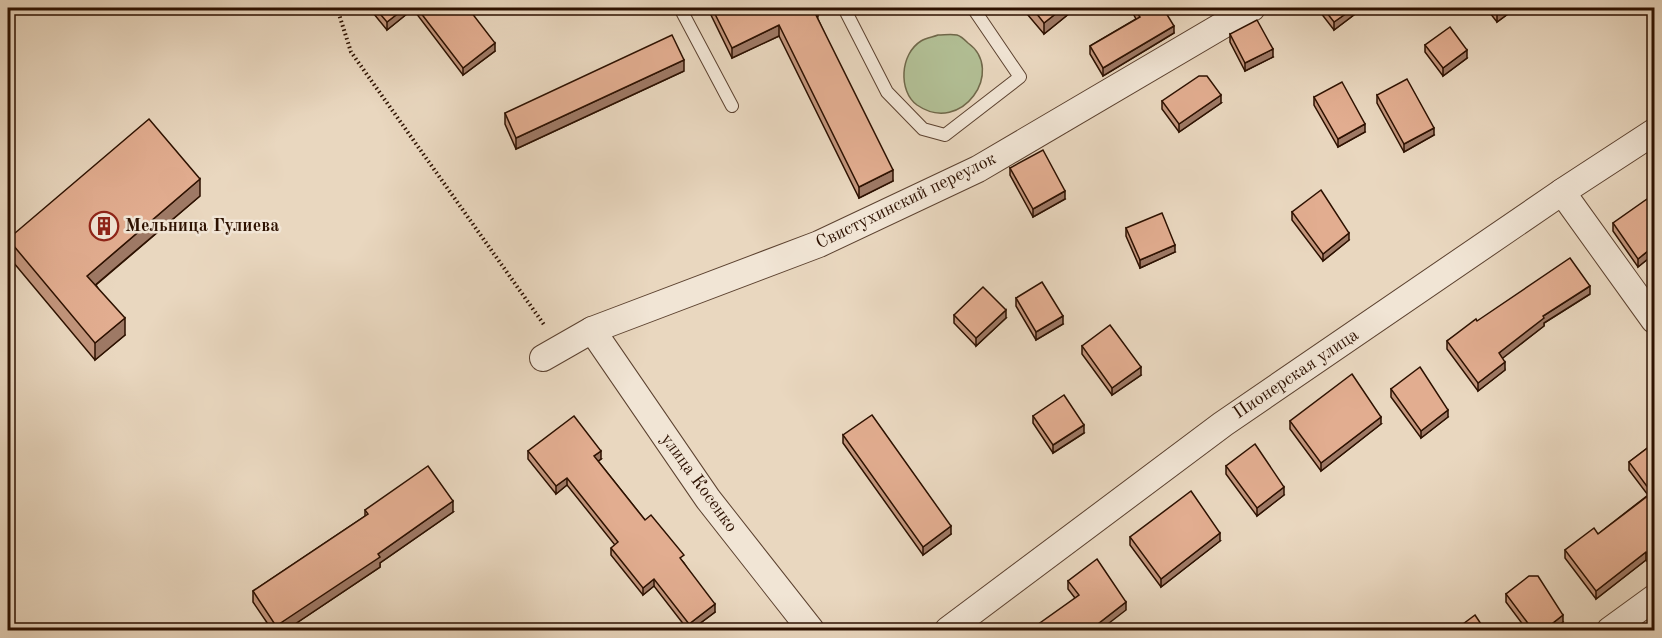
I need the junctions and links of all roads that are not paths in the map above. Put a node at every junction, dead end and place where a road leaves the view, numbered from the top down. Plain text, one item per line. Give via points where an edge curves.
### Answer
1 (680, 8) edge
2 (844, 8) edge
3 (973, 8) edge
4 (1252, 8) edge
5 (732, 106) dead end
6 (1654, 132) edge
7 (1562, 192) junction
8 (1654, 320) edge
9 (592, 330) junction
10 (543, 358) dead end
11 (1654, 598) edge
12 (811, 630) edge
13 (948, 630) edge
14 (1610, 630) edge

1 - 5 lane
2 - 3 lane via 887,92 923,129 945,135 1020,77
4 - 9 street, Свистухинский переулок via 978,169 819,244
6 - 7 street, Пионерская улица
7 - 8 street
7 - 13 street, Пионерская улица via 1223,424
9 - 10 street, Свистухинский переулок
9 - 12 street, улица Косенко via 708,499
11 - 14 street

